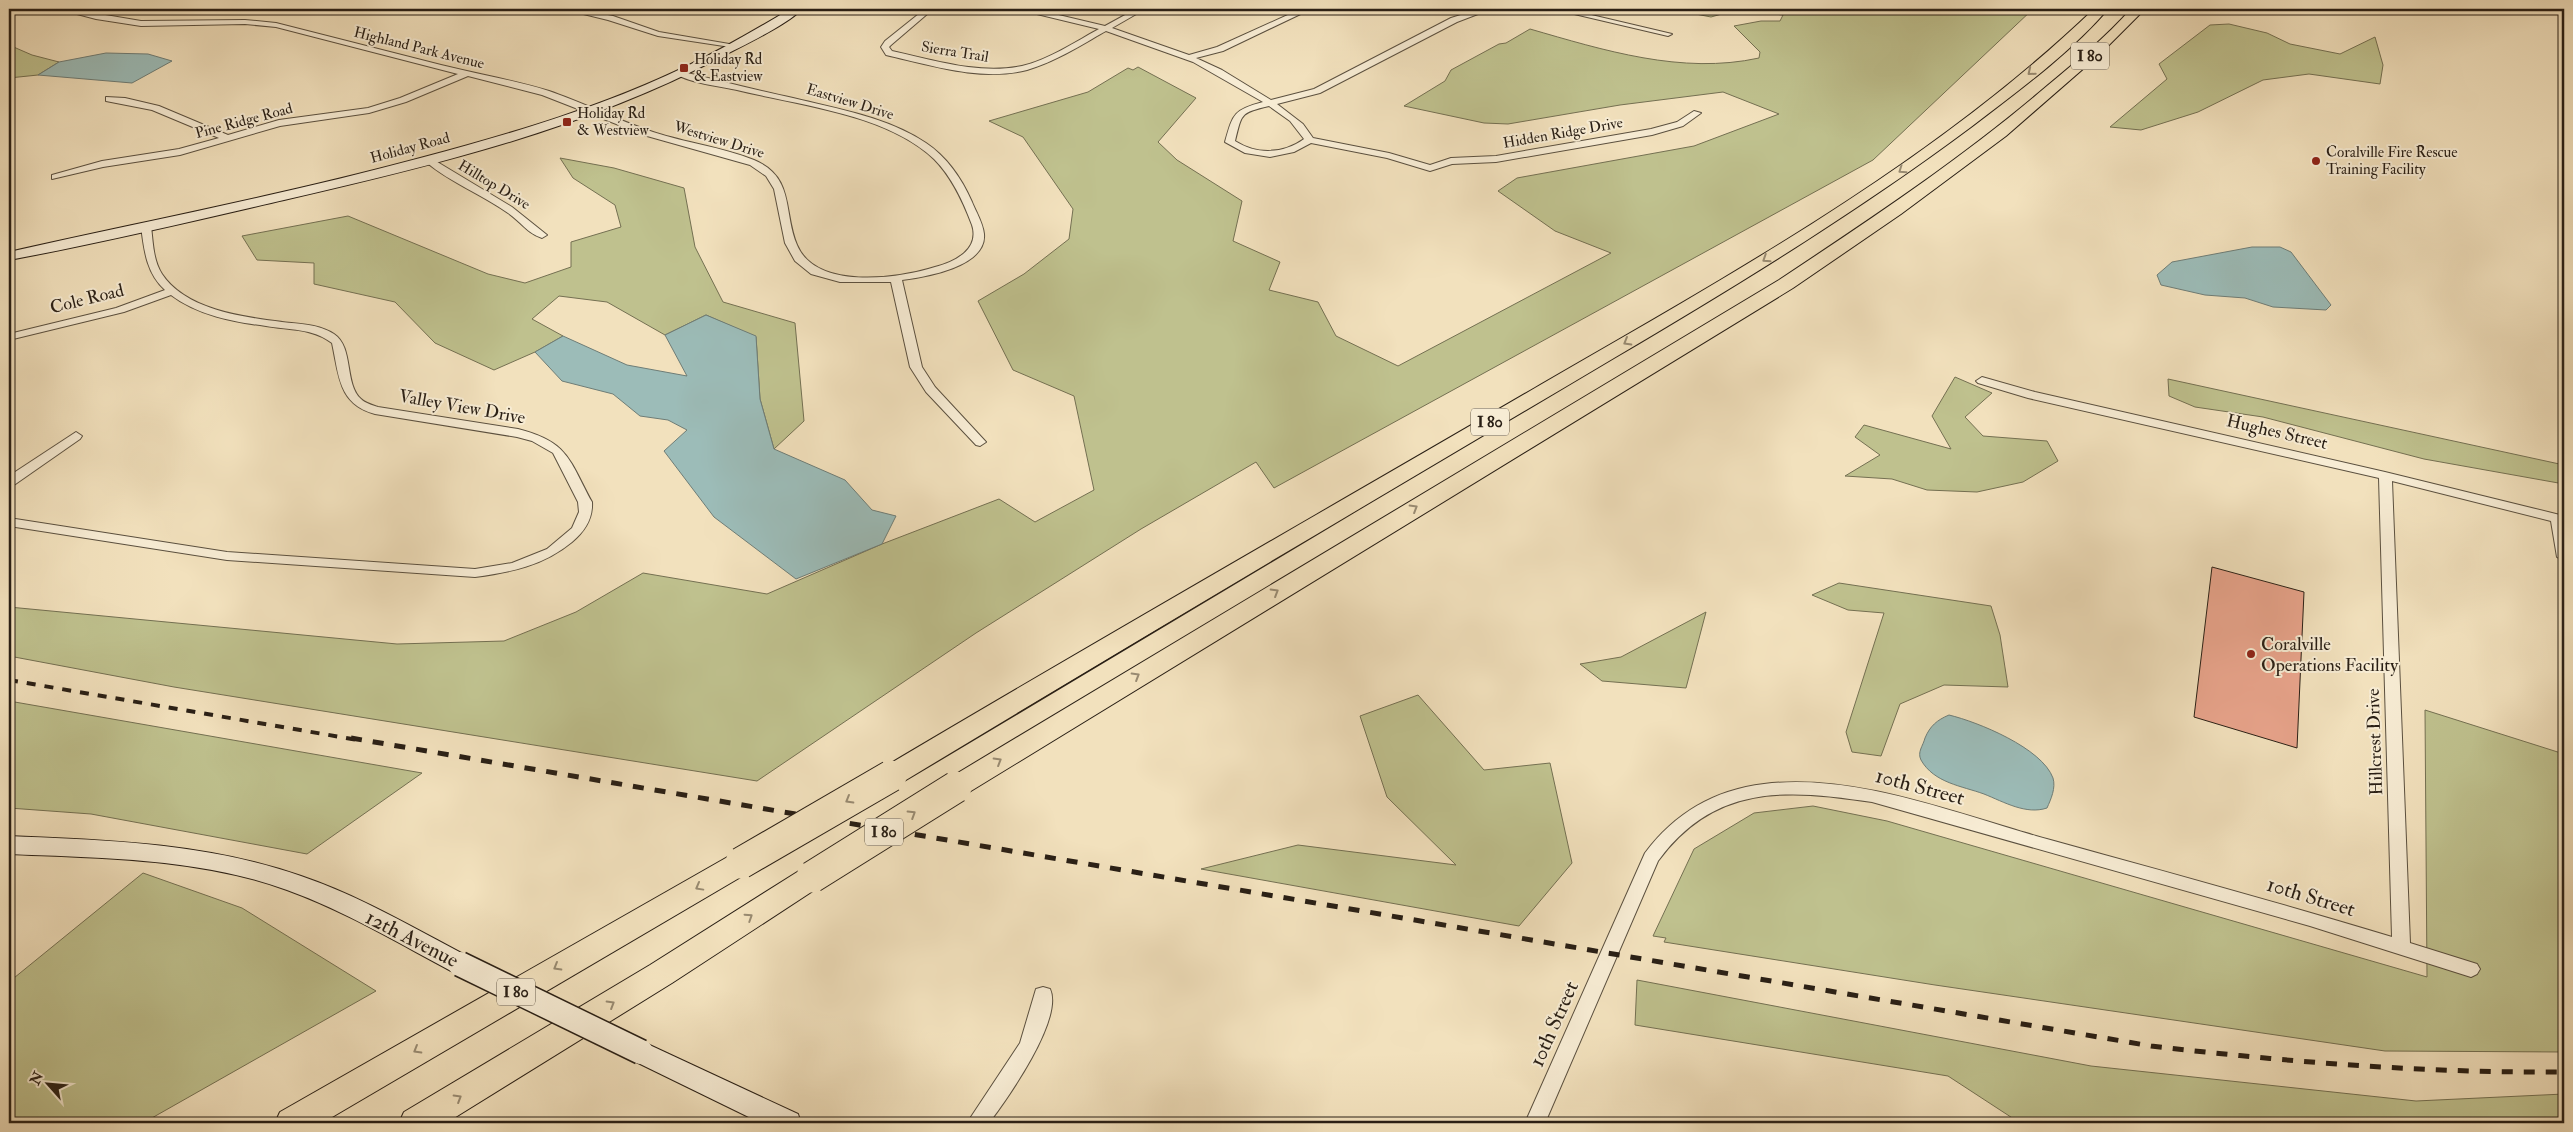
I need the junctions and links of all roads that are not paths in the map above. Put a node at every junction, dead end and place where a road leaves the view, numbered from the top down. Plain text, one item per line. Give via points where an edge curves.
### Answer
1 (62, 9) edge
2 (568, 9) edge
3 (797, 9) edge
4 (929, 9) edge
5 (1020, 9) edge
6 (1141, 9) edge
7 (1307, 9) edge
8 (1488, 9) edge
9 (1557, 9) edge
10 (2101, 9) edge
11 (2138, 10) edge
12 (2075, 17) dead end
13 (1105, 28) junction
14 (1668, 34) dead end
15 (2069, 41) junction
16 (737, 46) junction
17 (1187, 58) junction
18 (466, 74) junction
19 (679, 74) junction
20 (109, 99) dead end
21 (1270, 102) junction
22 (588, 110) junction
23 (1697, 113) dead end
24 (227, 138) junction
25 (1309, 140) junction
26 (429, 160) junction
27 (55, 177) dead end
28 (146, 226) junction
29 (542, 235) dead end
30 (9, 256) edge
31 (896, 279) junction
32 (172, 292) junction
33 (9, 337) edge
34 (1982, 381) dead end
35 (76, 436) dead end
36 (980, 442) dead end
37 (2385, 476) junction
38 (9, 482) edge
39 (2560, 519) edge
40 (9, 522) edge
41 (2564, 558) edge
42 (891, 776) joint
43 (9, 844) edge
44 (2401, 948) junction
45 (2471, 969) dead end
46 (1043, 995) dead end
47 (641, 1052) joint
48 (292, 1123) edge
49 (416, 1123) edge
50 (788, 1123) edge
51 (977, 1123) edge
52 (1535, 1123) edge

1 - 18 street, Highland Park Avenue via 126,22 249,21 276,25
2 - 16 street via 610,18 658,34
3 - 16 street, Holiday Road
4 - 13 street, Sierra Trail via 888,43 885,47 888,53 967,70 1014,70 1038,64
5 - 13 street
6 - 13 street
7 - 17 street via 1220,49
8 - 21 street via 1454,20 1317,91
9 - 14 street
10 - 15 highway, I 80
49 -> 11 highway, I 80, bridge via 661,974 956,787 1786,284 1961,163 2038,102
12 - 15 highway
13 - 17 street
15 -> 42 highway, I 80 via 1926,153 1747,272
16 - 19 street, Holiday Road
17 - 21 street
18 - 22 street, Highland Park Avenue via 556,97
18 - 24 street, Pine Ridge Road via 378,108 279,123
19 - 22 street, Holiday Road
19 - 31 street, Eastview Drive via 874,121 903,134 940,159 964,196 979,233 978,244 971,253 952,265
20 - 24 street via 131,100 171,113
21 - 25 street via 1306,131
21 - 25 street via 1246,109 1237,116 1230,142 1259,154 1278,154 1300,148
22 - 26 street, Holiday Road
22 - 31 street, Westview Drive via 648,134 741,159 764,169 779,185 797,260 810,270 827,277 853,281
23 - 25 street, Hidden Ridge Drive via 1680,124 1652,132 1496,159 1451,161 1430,168
24 - 27 street, Pine Ridge Road via 180,152 102,164
26 - 28 street, Holiday Road
26 - 29 street, Hilltop Drive via 446,174 510,209
28 - 30 street, Holiday Road
28 - 32 street, Valley View Drive via 153,266
31 - 36 street via 916,368 930,390
32 - 33 street, Cole Road via 120,310
32 - 40 street, Valley View Drive via 206,308 260,322 307,328 331,336 337,342 350,392 363,406 518,432 548,444 558,451 585,502 582,523 569,540 533,561 513,568 475,573 227,556
34 - 37 street, Hughes Street
35 - 38 street
37 - 39 street, Hughes Street
37 - 44 street, Hillcrest Drive
39 - 41 street
42 -> 48 highway, I 80, bridge
43 - 47 street, 12th Avenue, bridge via 127,852 253,870 293,882
44 - 45 street, 10th Street
44 - 52 street, 10th Street via 2301,916 1872,796 1832,789 1771,788 1730,798 1692,816 1670,834 1651,858
46 - 51 street via 1037,1025 1026,1049 1008,1081
47 - 50 main road, 12th Avenue

